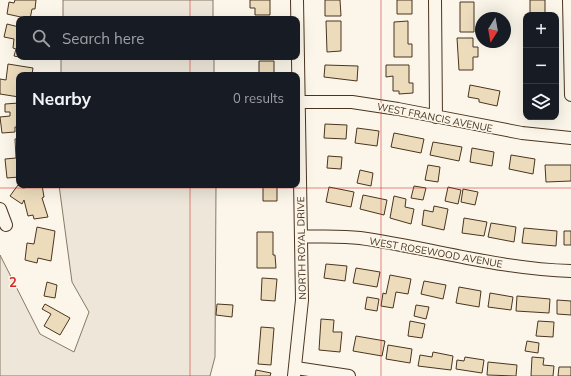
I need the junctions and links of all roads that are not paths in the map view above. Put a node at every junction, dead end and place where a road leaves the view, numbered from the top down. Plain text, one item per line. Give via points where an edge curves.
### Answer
1 (297, 0) edge
2 (435, 0) edge
3 (569, 0) edge
4 (297, 16) edge
5 (298, 60) edge
6 (298, 72) edge
7 (571, 95) edge
8 (300, 102) edge
9 (436, 117) junction
10 (571, 138) edge
11 (300, 188) edge
12 (0, 209) edge
13 (6, 226) dead end
14 (301, 236) junction
15 (571, 271) edge
16 (295, 372) edge
17 (349, 376) edge

1 - 4 street, NORTH ROYAL DRIVE
2 - 9 street
3 - 7 street
5 - 6 street, NORTH ROYAL DRIVE
8 - 9 street, WEST FRANCIS AVENUE via 352,102
9 - 10 street, WEST FRANCIS AVENUE via 522,133
11 - 14 street, NORTH ROYAL DRIVE
12 - 13 street
14 - 15 street, WEST ROSEWOOD AVENUE via 359,238 490,264
14 - 16 street, NORTH ROYAL DRIVE via 302,300
16 - 17 street

